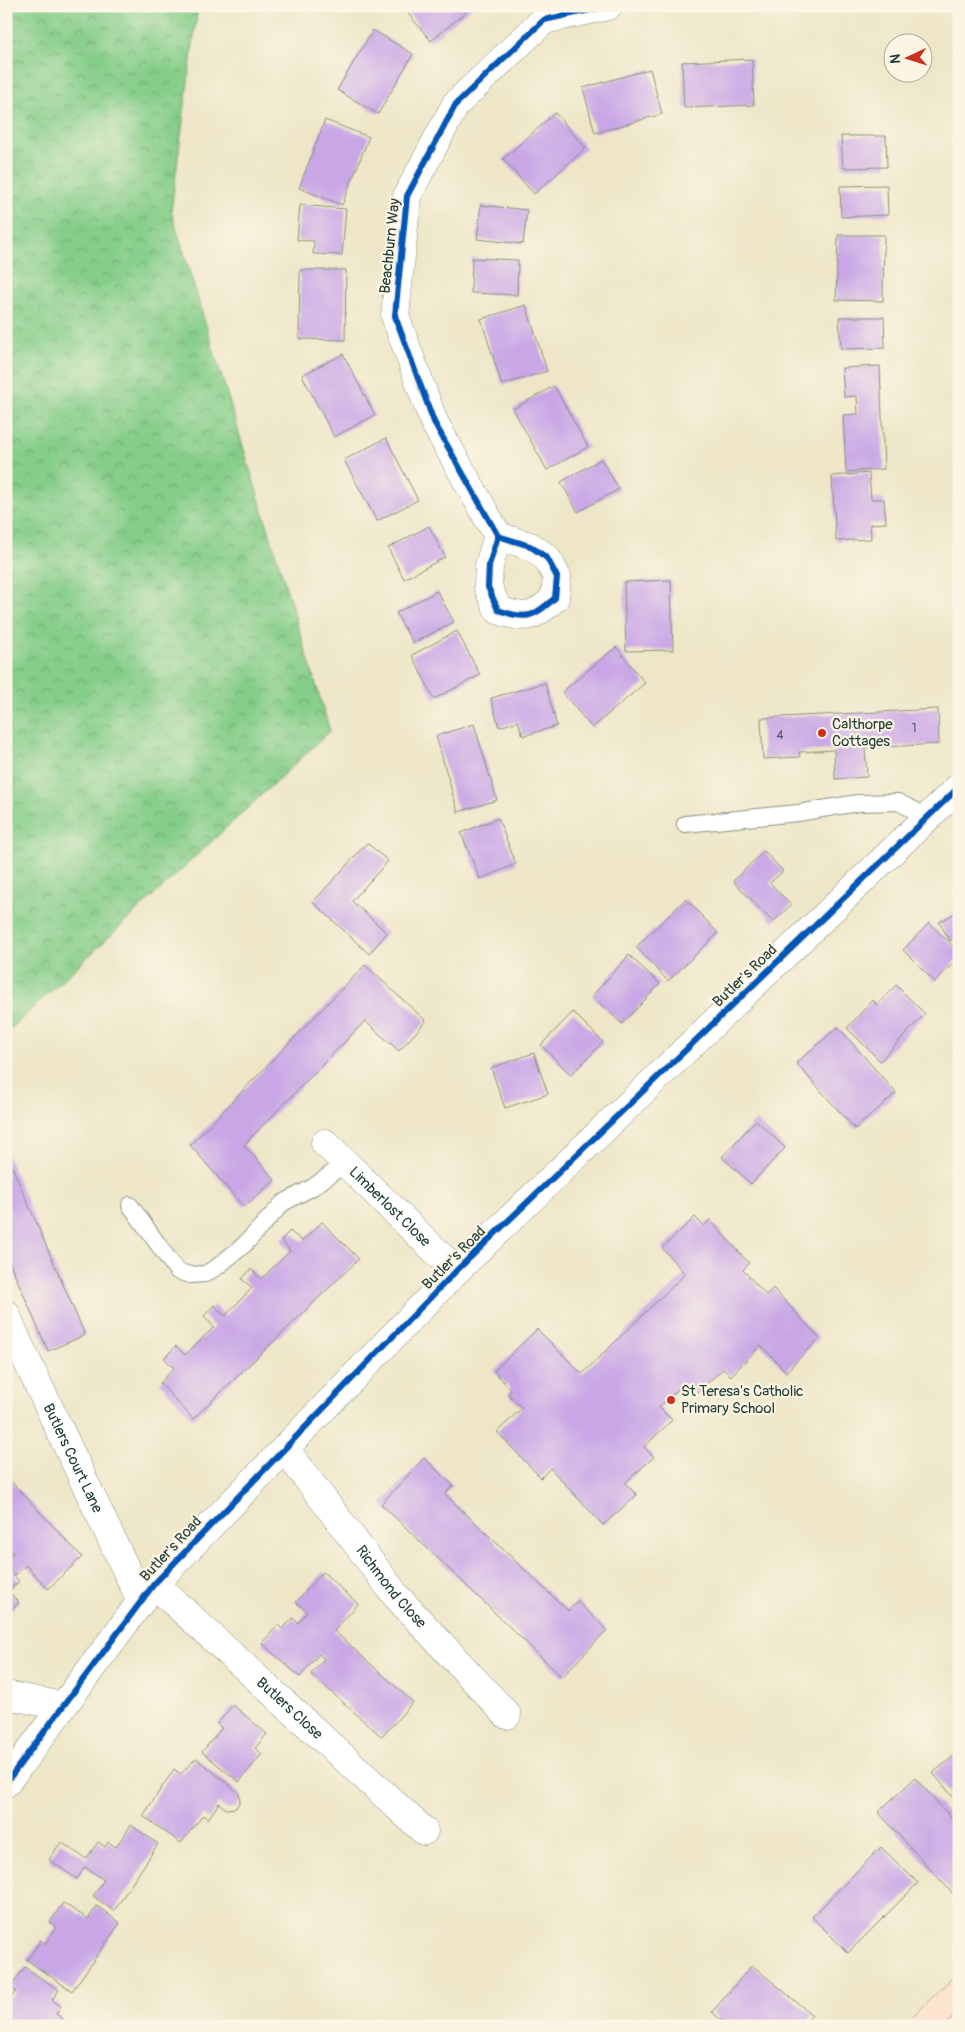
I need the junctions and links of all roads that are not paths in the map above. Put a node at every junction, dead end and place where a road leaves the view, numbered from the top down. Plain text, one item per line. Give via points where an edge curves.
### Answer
1 (608, 6) edge
2 (498, 536) dead end
3 (959, 787) edge
4 (928, 817) junction
5 (685, 824) dead end
6 (325, 1143) dead end
7 (346, 1163) junction
8 (130, 1204) dead end
9 (456, 1271) junction
10 (6, 1314) edge
11 (285, 1449) junction
12 (147, 1593) junction
13 (6, 1695) edge
14 (63, 1706) junction
15 (507, 1716) dead end
16 (6, 1783) edge
17 (424, 1831) dead end
18 (959, 1991) edge
19 (924, 2026) edge

1 - 2 street, Beachburn Way via 544,20 456,104 407,196 395,316 434,422
3 - 4 street, Butler's Road
4 - 5 lane via 898,802 874,802
4 - 9 street, Butler's Road
6 - 7 street, Limberlost Close
7 - 8 lane via 313,1187 283,1203 244,1246 205,1274 190,1275 177,1271
7 - 9 street, Limberlost Close
9 - 11 street, Butler's Road
10 - 12 street, Butlers Court Lane
11 - 12 street, Butler's Road
11 - 15 street, Richmond Close via 397,1597
12 - 14 street, Butler's Road
12 - 17 street, Butlers Close
13 - 14 street
14 - 16 street, Butler's Road
18 - 19 main road

